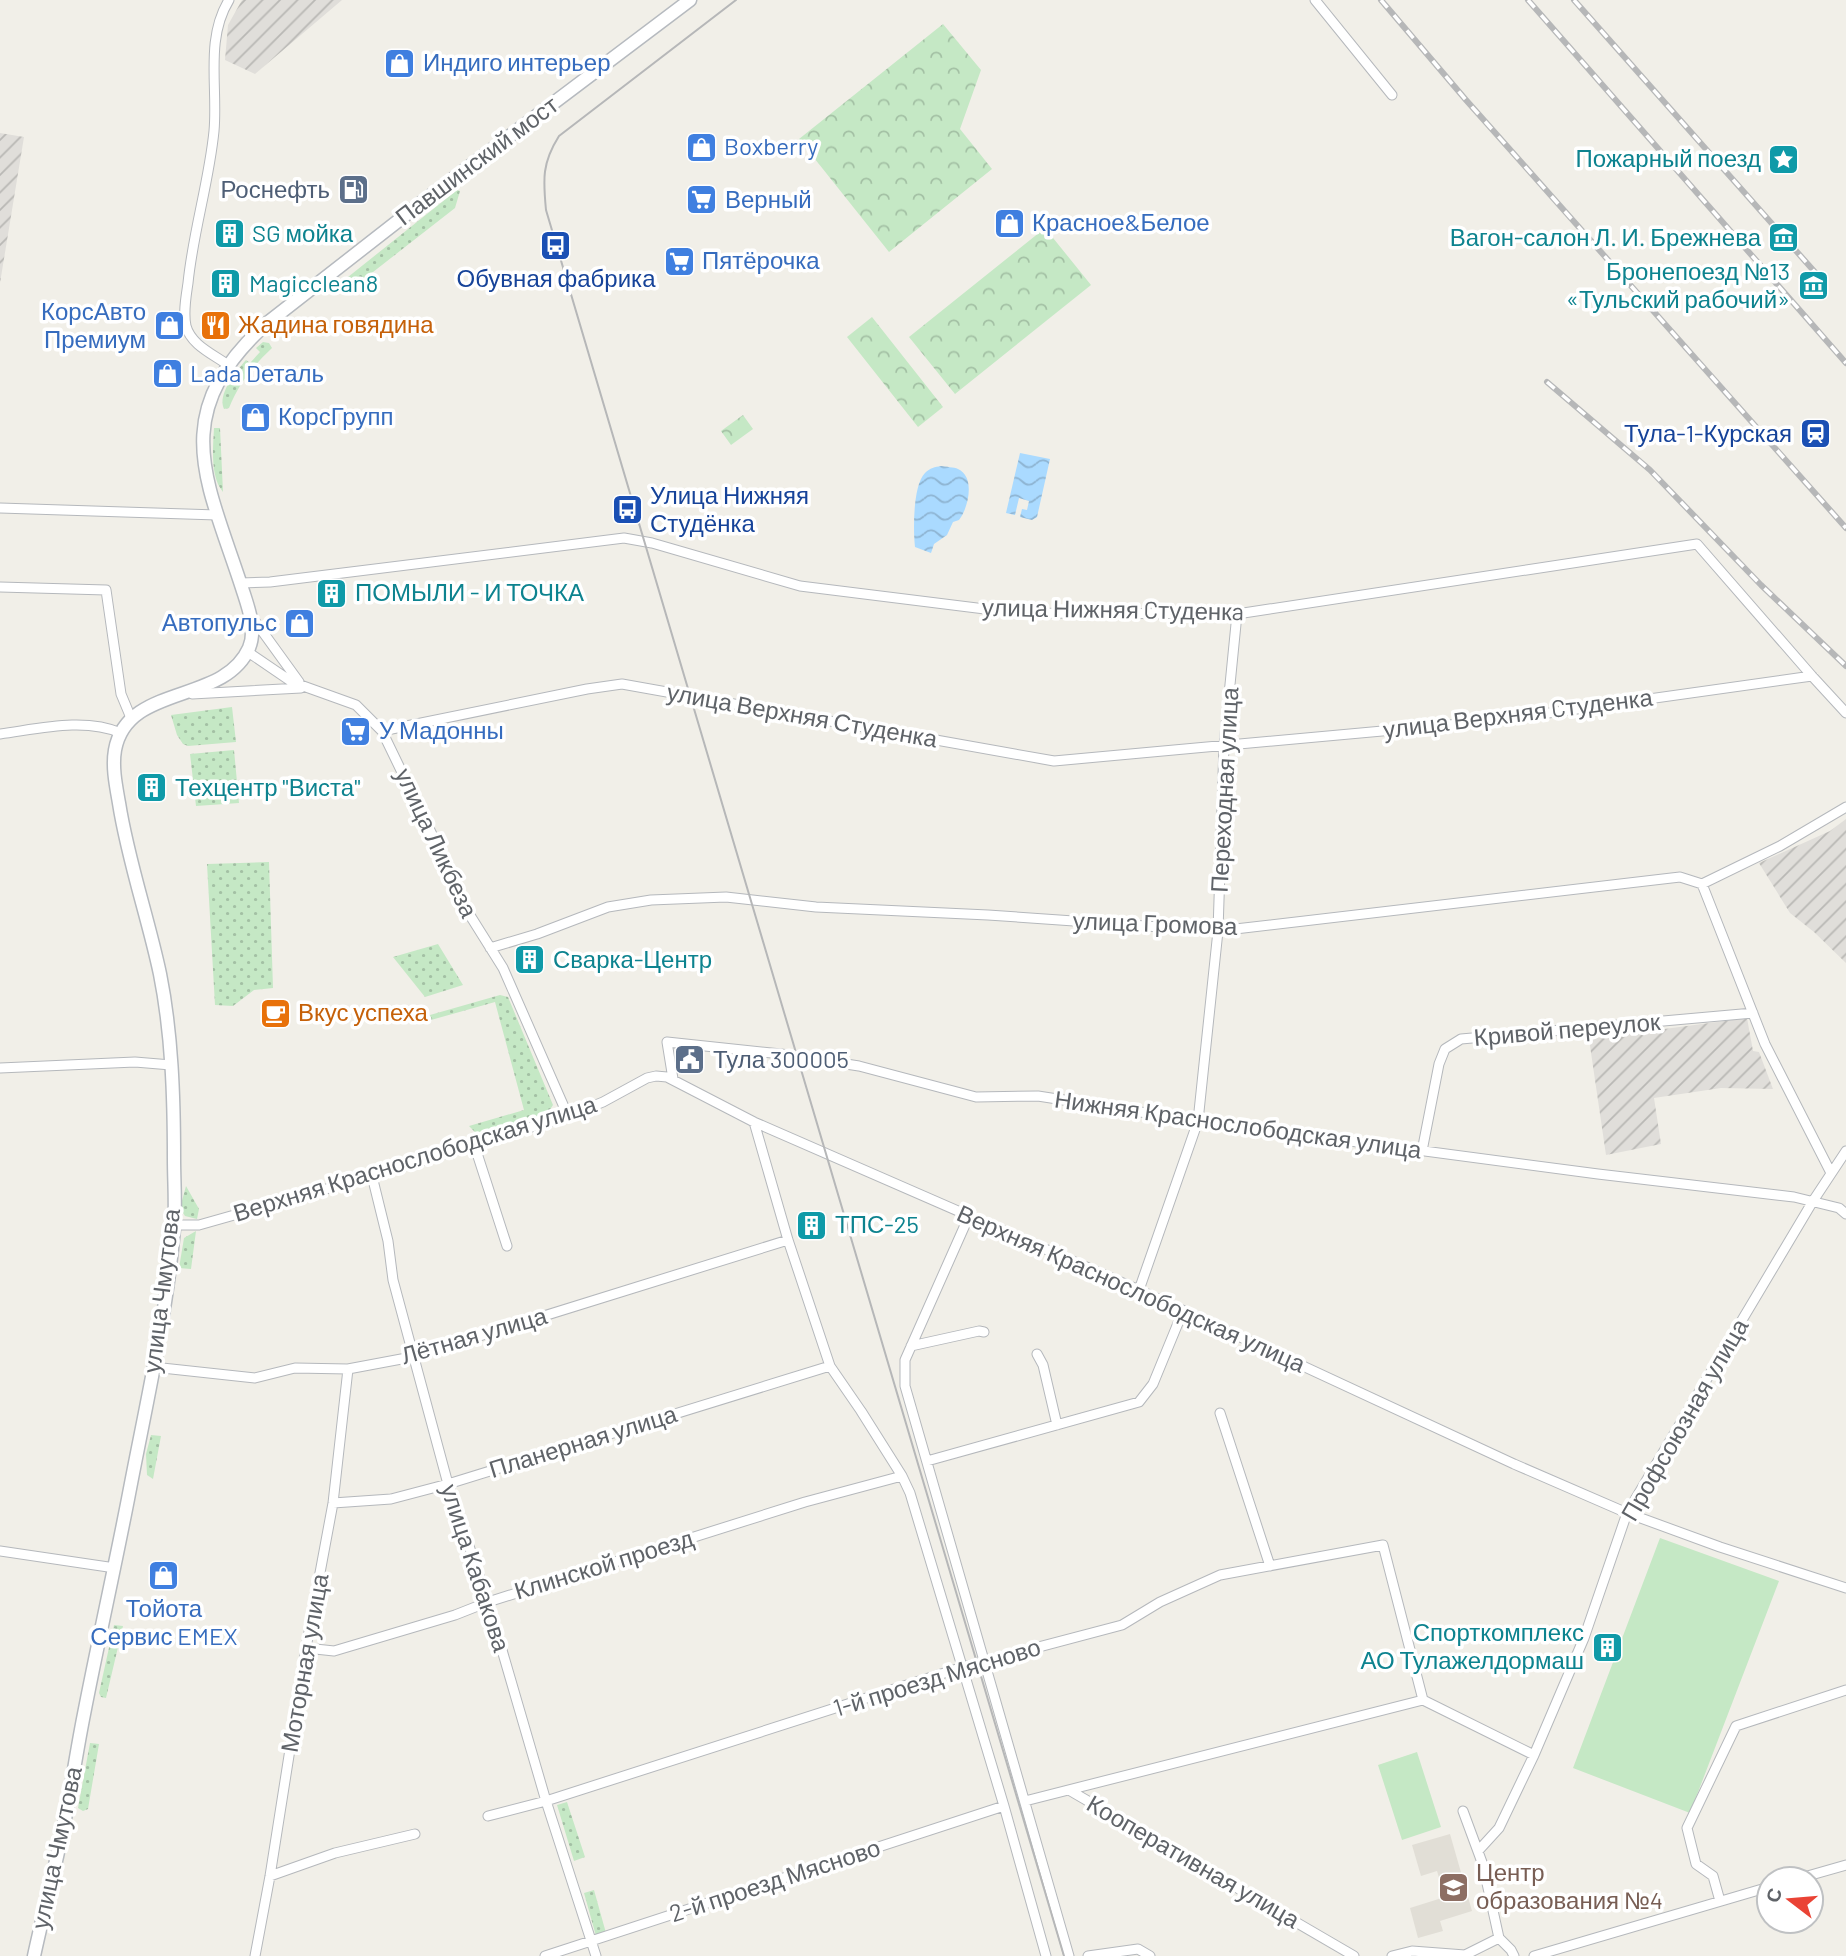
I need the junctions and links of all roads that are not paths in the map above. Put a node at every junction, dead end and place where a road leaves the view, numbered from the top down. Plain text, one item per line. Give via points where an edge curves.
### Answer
1 (229, 0) edge
2 (690, 0) edge
3 (1315, 0) edge
4 (1392, 95) dead end
5 (228, 365) junction
6 (0, 508) edge
7 (217, 515) junction
8 (241, 583) junction
9 (0, 587) edge
10 (1237, 614) junction
11 (251, 616) junction
12 (248, 652) junction
13 (1812, 677) junction
14 (306, 687) junction
15 (184, 694) junction
16 (1846, 713) edge
17 (131, 718) junction
18 (382, 731) junction
19 (121, 733) junction
20 (0, 734) edge
21 (1224, 745) junction
22 (1846, 807) edge
23 (1702, 884) junction
24 (1218, 931) junction
25 (490, 948) junction
26 (1753, 1013) junction
27 (171, 1065) junction
28 (0, 1068) edge
29 (673, 1079) junction
30 (568, 1116) junction
31 (1198, 1121) junction
32 (754, 1122) junction
33 (474, 1144) junction
34 (1422, 1150) junction
35 (1846, 1151) edge
36 (1831, 1173) junction
37 (372, 1176) junction
38 (1813, 1201) junction
39 (1846, 1214) edge
40 (969, 1216) junction
41 (174, 1225) junction
42 (788, 1240) junction
43 (507, 1246) dead end
44 (1139, 1290) junction
45 (1183, 1311) junction
46 (984, 1332) dead end
47 (911, 1346) junction
48 (1037, 1354) dead end
49 (412, 1357) junction
50 (830, 1366) junction
51 (153, 1367) junction
52 (348, 1369) junction
53 (1220, 1413) dead end
54 (1057, 1424) junction
55 (927, 1461) junction
56 (902, 1476) junction
57 (448, 1484) junction
58 (333, 1503) junction
59 (1627, 1513) junction
60 (0, 1551) edge
61 (1270, 1566) junction
62 (115, 1568) junction
63 (1846, 1588) edge
64 (488, 1602) junction
65 (306, 1648) junction
66 (985, 1661) junction
67 (963, 1667) junction
68 (1846, 1690) edge
69 (1423, 1700) junction
70 (1534, 1755) junction
71 (1069, 1790) junction
72 (546, 1801) junction
73 (1025, 1801) junction
74 (1004, 1806) junction
75 (1463, 1811) dead end
76 (488, 1816) dead end
77 (415, 1834) dead end
78 (1478, 1852) junction
79 (1846, 1865) edge
80 (1825, 1871) edge
81 (271, 1876) junction
82 (1755, 1891) edge
83 (1720, 1901) junction
84 (1499, 1938) junction
85 (591, 1940) junction
86 (1464, 1955) edge
87 (34, 1956) edge
88 (255, 1956) edge
89 (545, 1956) edge
90 (596, 1956) edge
91 (1046, 1956) edge
92 (1069, 1956) edge
93 (1088, 1956) edge
94 (1150, 1956) edge
95 (1354, 1956) edge
96 (1392, 1956) edge
97 (1514, 1956) edge
98 (1534, 1956) edge

1 - 5 street via 216,38 214,130 185,309 191,336
2 - 5 main road, Павшинский мост via 266,324
3 - 4 street
5 - 7 main road via 212,391 202,441
6 - 7 street
7 - 8 main road
8 - 10 street, улица Нижняя Cтуденкa via 624,538 800,586 976,608 1017,613
8 - 11 main road
9 - 17 street via 106,590 121,694
10 - 13 street, улица Нижняя Cтуденкa via 1697,544
10 - 21 street, Переходная улица
11 - 12 main road
11 - 14 street
12 - 14 street, улица Ликбеза
12 - 15 main road, улица Чмутова via 225,675
13 - 16 street
13 - 21 street, улица Верхняя Cтуденка via 1492,721
14 - 15 street
14 - 18 street, улица Ликбеза via 356,705
15 - 17 main road, улица Чмутова
17 - 19 main road, улица Чмутова
18 - 21 street, улица Верхняя Студенка via 622,684 1054,761
18 - 25 street, улица Ликбеза via 461,901
19 - 20 street via 66,725
19 - 27 main road, улица Чмутова via 115,751 115,779 123,830 160,977
21 - 24 street, Переходная улица
22 - 23 street
23 - 24 street, улица Громова via 1679,877
23 - 26 street
24 - 25 street, улица Громова via 816,907 726,897 608,907
24 - 31 street, Переходная улица
25 - 30 street, улица Ликбеза
26 - 34 street, Кривой переулок via 1461,1039 1445,1049 1439,1065
26 - 36 street
27 - 28 street via 135,1062
27 - 41 main road, улица Чмутова
29 - 30 street, Верхняя Краснослободская улица via 647,1078
29 - 31 street, Нижняя Краснослободская улица via 667,1042 859,1066 976,1097 1038,1096
29 - 32 street, Верхняя Краснослободская улица
30 - 33 street, Верхняя Краснослободская улица
31 - 34 street, Нижняя Краснослободская улица
31 - 44 street, Переходная улица
32 - 40 street, Верхняя Краснослободская улица
32 - 42 street
33 - 37 street, Верхняя Краснослободская улица
33 - 43 street
34 - 38 street, Нижняя Краснослободская улица
35 - 36 street, Профсоюзная улица
36 - 38 street, Профсоюзная улица
37 - 41 street, Верхняя Краснослободская улица via 200,1225
37 - 49 street, улица Кабакова
38 - 39 street, Нижняя Краснослободская улица
38 - 59 street, Профсоюзная улица
40 - 44 street, Верхняя Краснослободская улица
40 - 47 street
41 - 51 main road, улица Чмутова
42 - 49 street, Лётная улица
42 - 50 street
44 - 45 street, Верхняя Краснослободская улица
45 - 54 street via 1153,1384 1139,1402
45 - 59 street, Верхняя Краснослободская улица
46 - 47 street
47 - 55 street via 905,1360 905,1386
48 - 54 street
49 - 52 street, Лётная улица
49 - 57 street, улица Кабакова
50 - 56 street
50 - 57 street, Планерная улица
51 - 52 street, Лётная улица via 255,1378 295,1368
51 - 62 main road, улица Чмутова
52 - 58 street, Моторная улица
53 - 61 street
54 - 55 street
55 - 66 street
56 - 64 street, Клинской проезд
56 - 67 street
57 - 58 street, Планерная улица via 390,1499
57 - 64 street, улица Кабакова
58 - 65 street, Моторная улица
59 - 63 street, Верхняя Краснослободская улица
59 - 70 street, Профсоюзная улица via 1584,1638
60 - 62 street
61 - 66 street, 1-й проезд Мясново via 1220,1575 1122,1625
61 - 69 street, 1-й проезд Мясново via 1384,1545
62 - 87 main road, улица Чмутова
64 - 65 street, Клинской проезд via 334,1651
64 - 72 street, улица Кабакова
65 - 81 street, Моторная улица
66 - 67 street, 1-й проезд Мясново
66 - 73 street
67 - 72 street, 1-й проезд Мясново
67 - 74 street
68 - 83 street via 1736,1726 1688,1828 1696,1864 1713,1877
69 - 70 street
69 - 71 street
70 - 78 street, Профсоюзная улица via 1499,1828
71 - 73 street
71 - 95 street, Кооперативная улица
72 - 76 street, 1-й проезд Мясново
72 - 85 street, улица Кабакова
73 - 92 street
74 - 85 street, 2-й проезд Мясново
74 - 91 street
75 - 78 street
77 - 81 street via 335,1853
78 - 84 street
79 - 80 street
81 - 88 street, Моторная улица
82 - 83 street
83 - 98 street
84 - 86 street
84 - 97 street
85 - 89 street, 2-й проезд Мясново
85 - 90 street, улица Кабакова
86 - 96 street via 1412,1951
93 - 94 street via 1138,1949

